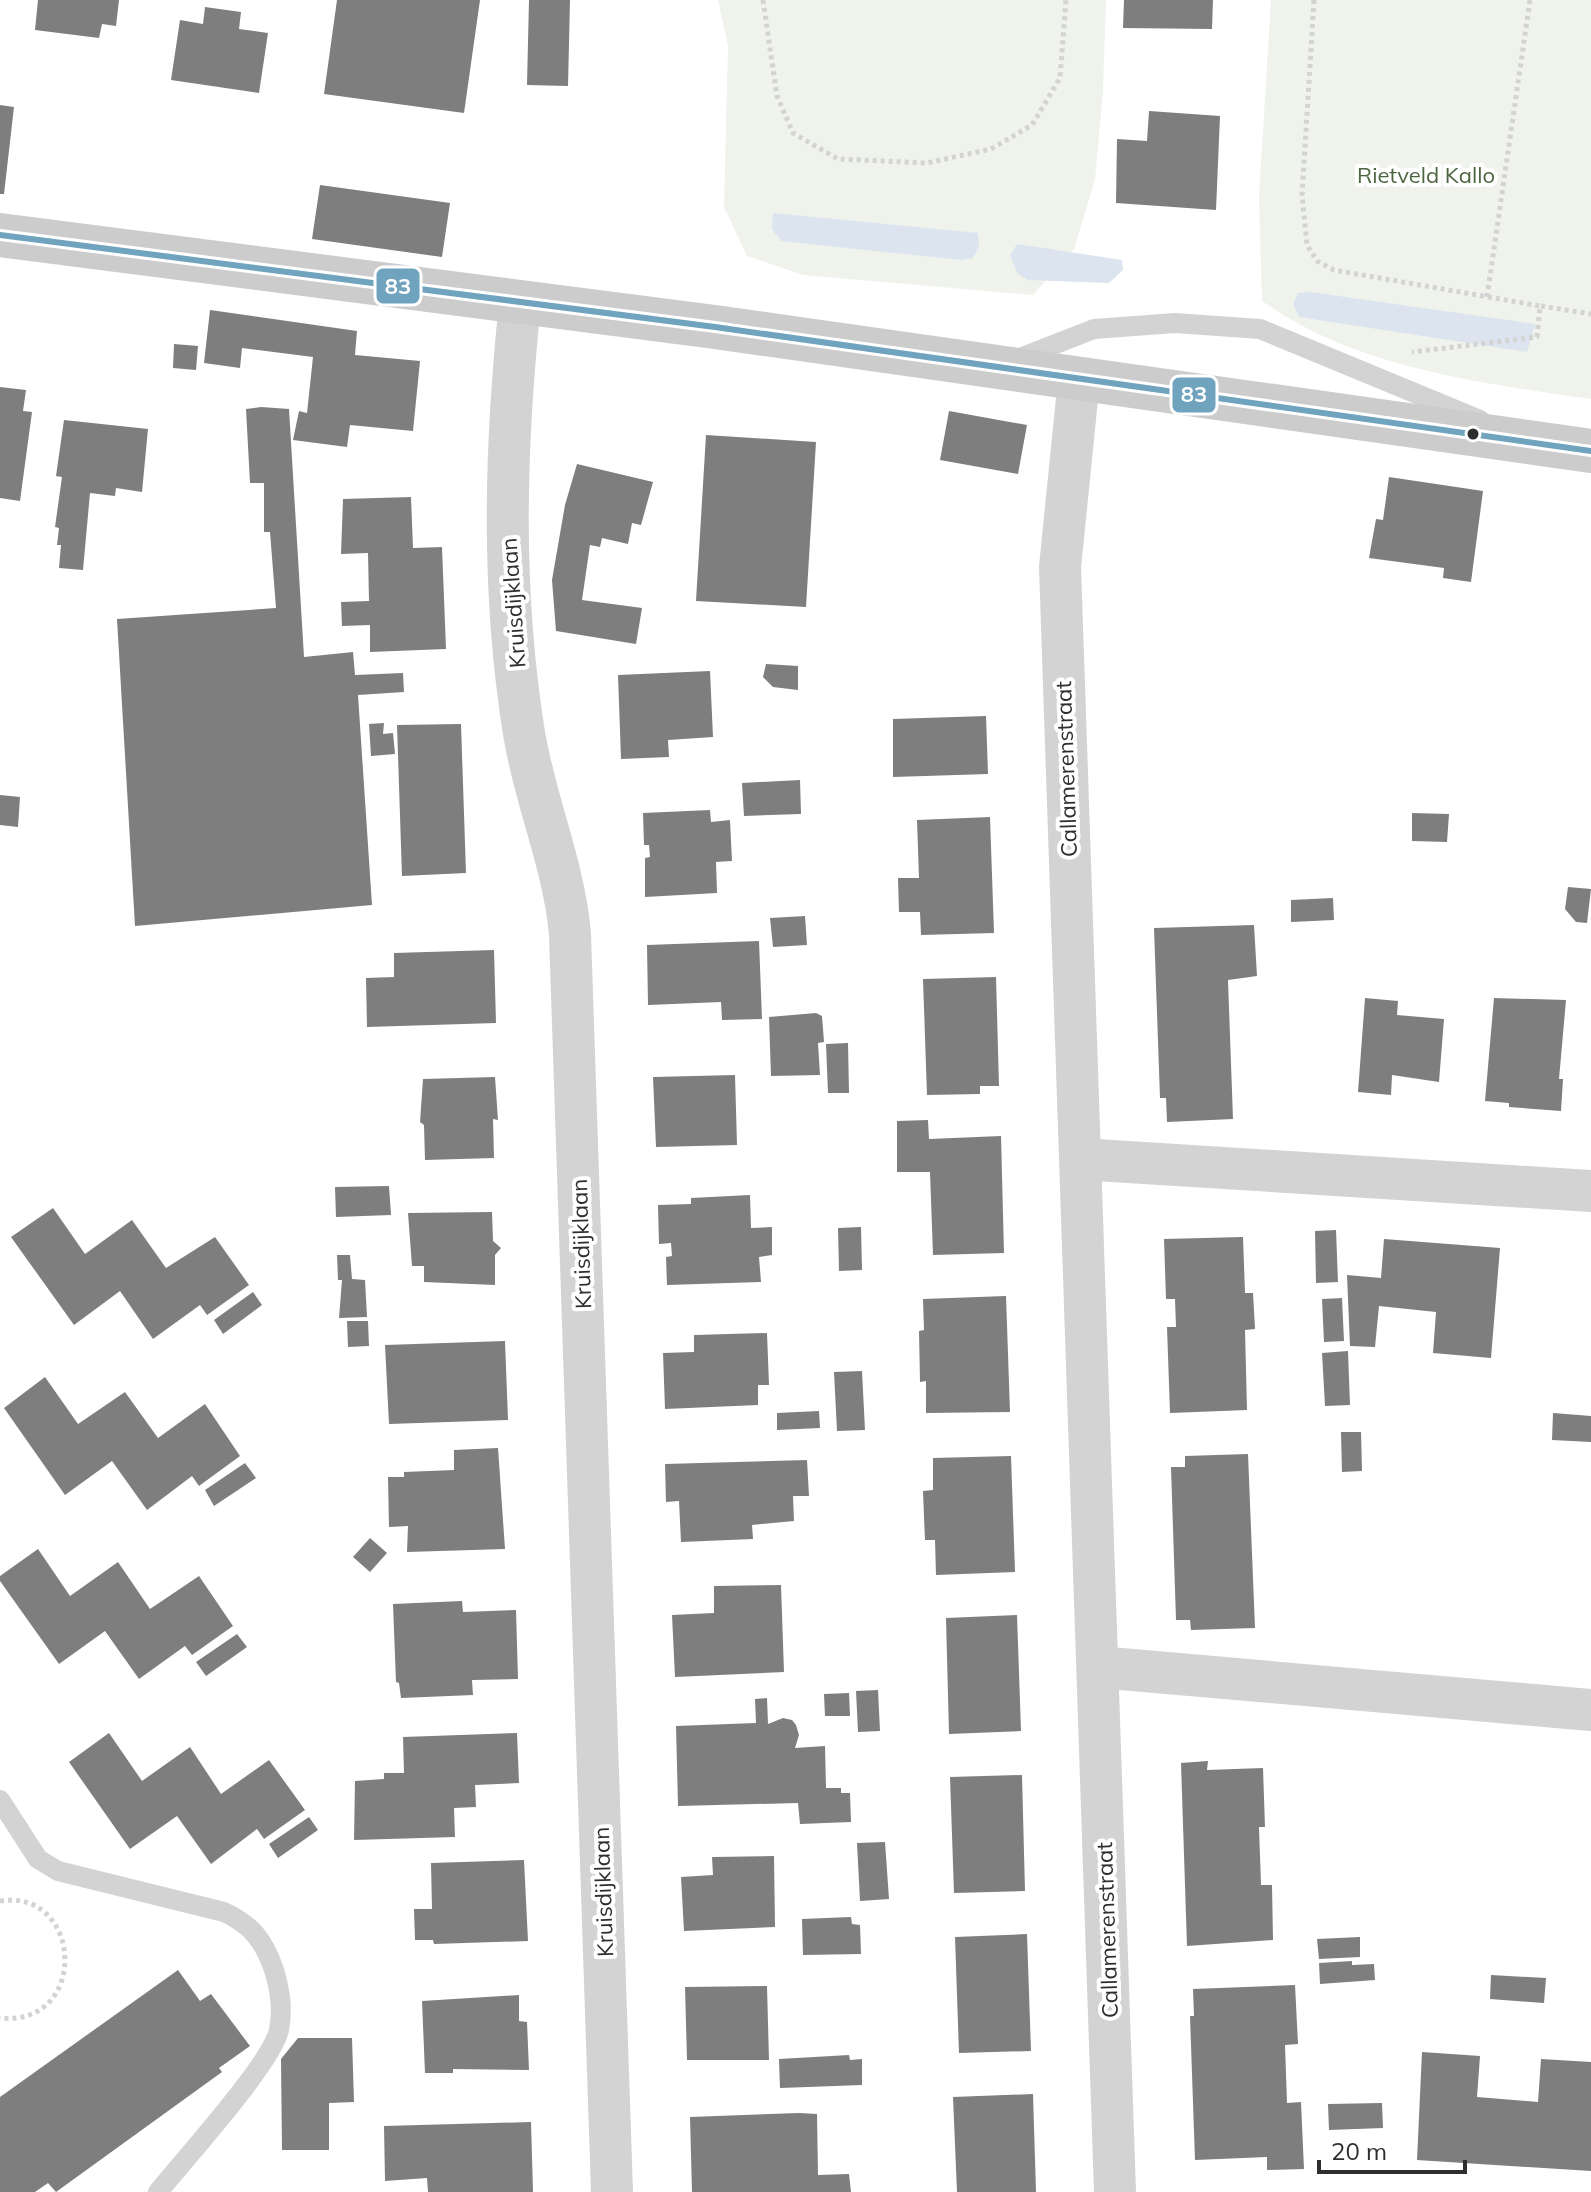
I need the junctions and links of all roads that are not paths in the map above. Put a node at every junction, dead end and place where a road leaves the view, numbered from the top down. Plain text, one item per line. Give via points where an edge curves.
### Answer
1 (0, 235) edge
2 (520, 303) junction
3 (997, 367) junction
4 (1079, 379) junction
5 (1527, 442) junction
6 (1591, 451) edge
7 (1080, 1159) junction
8 (1591, 1191) edge
9 (1098, 1667) junction
10 (1591, 1710) edge
11 (0, 1800) edge
12 (158, 2192) edge
13 (612, 2192) edge
14 (1115, 2192) edge

1 - 2 main road
2 - 3 main road
2 - 13 street, Kruisdijklaan via 509,427 510,604 524,734 567,896 570,934
3 - 4 main road
3 - 5 lane via 1094,329 1175,323 1260,329
4 - 5 main road
4 - 7 street, Callamerenstraat via 1060,567
5 - 6 main road
7 - 8 street
7 - 9 street, Callamerenstraat
9 - 10 street
9 - 14 street, Callamerenstraat
11 - 12 lane via 38,1859 58,1871 224,1912 245,1921 266,1945 282,1993 279,2032 263,2063

